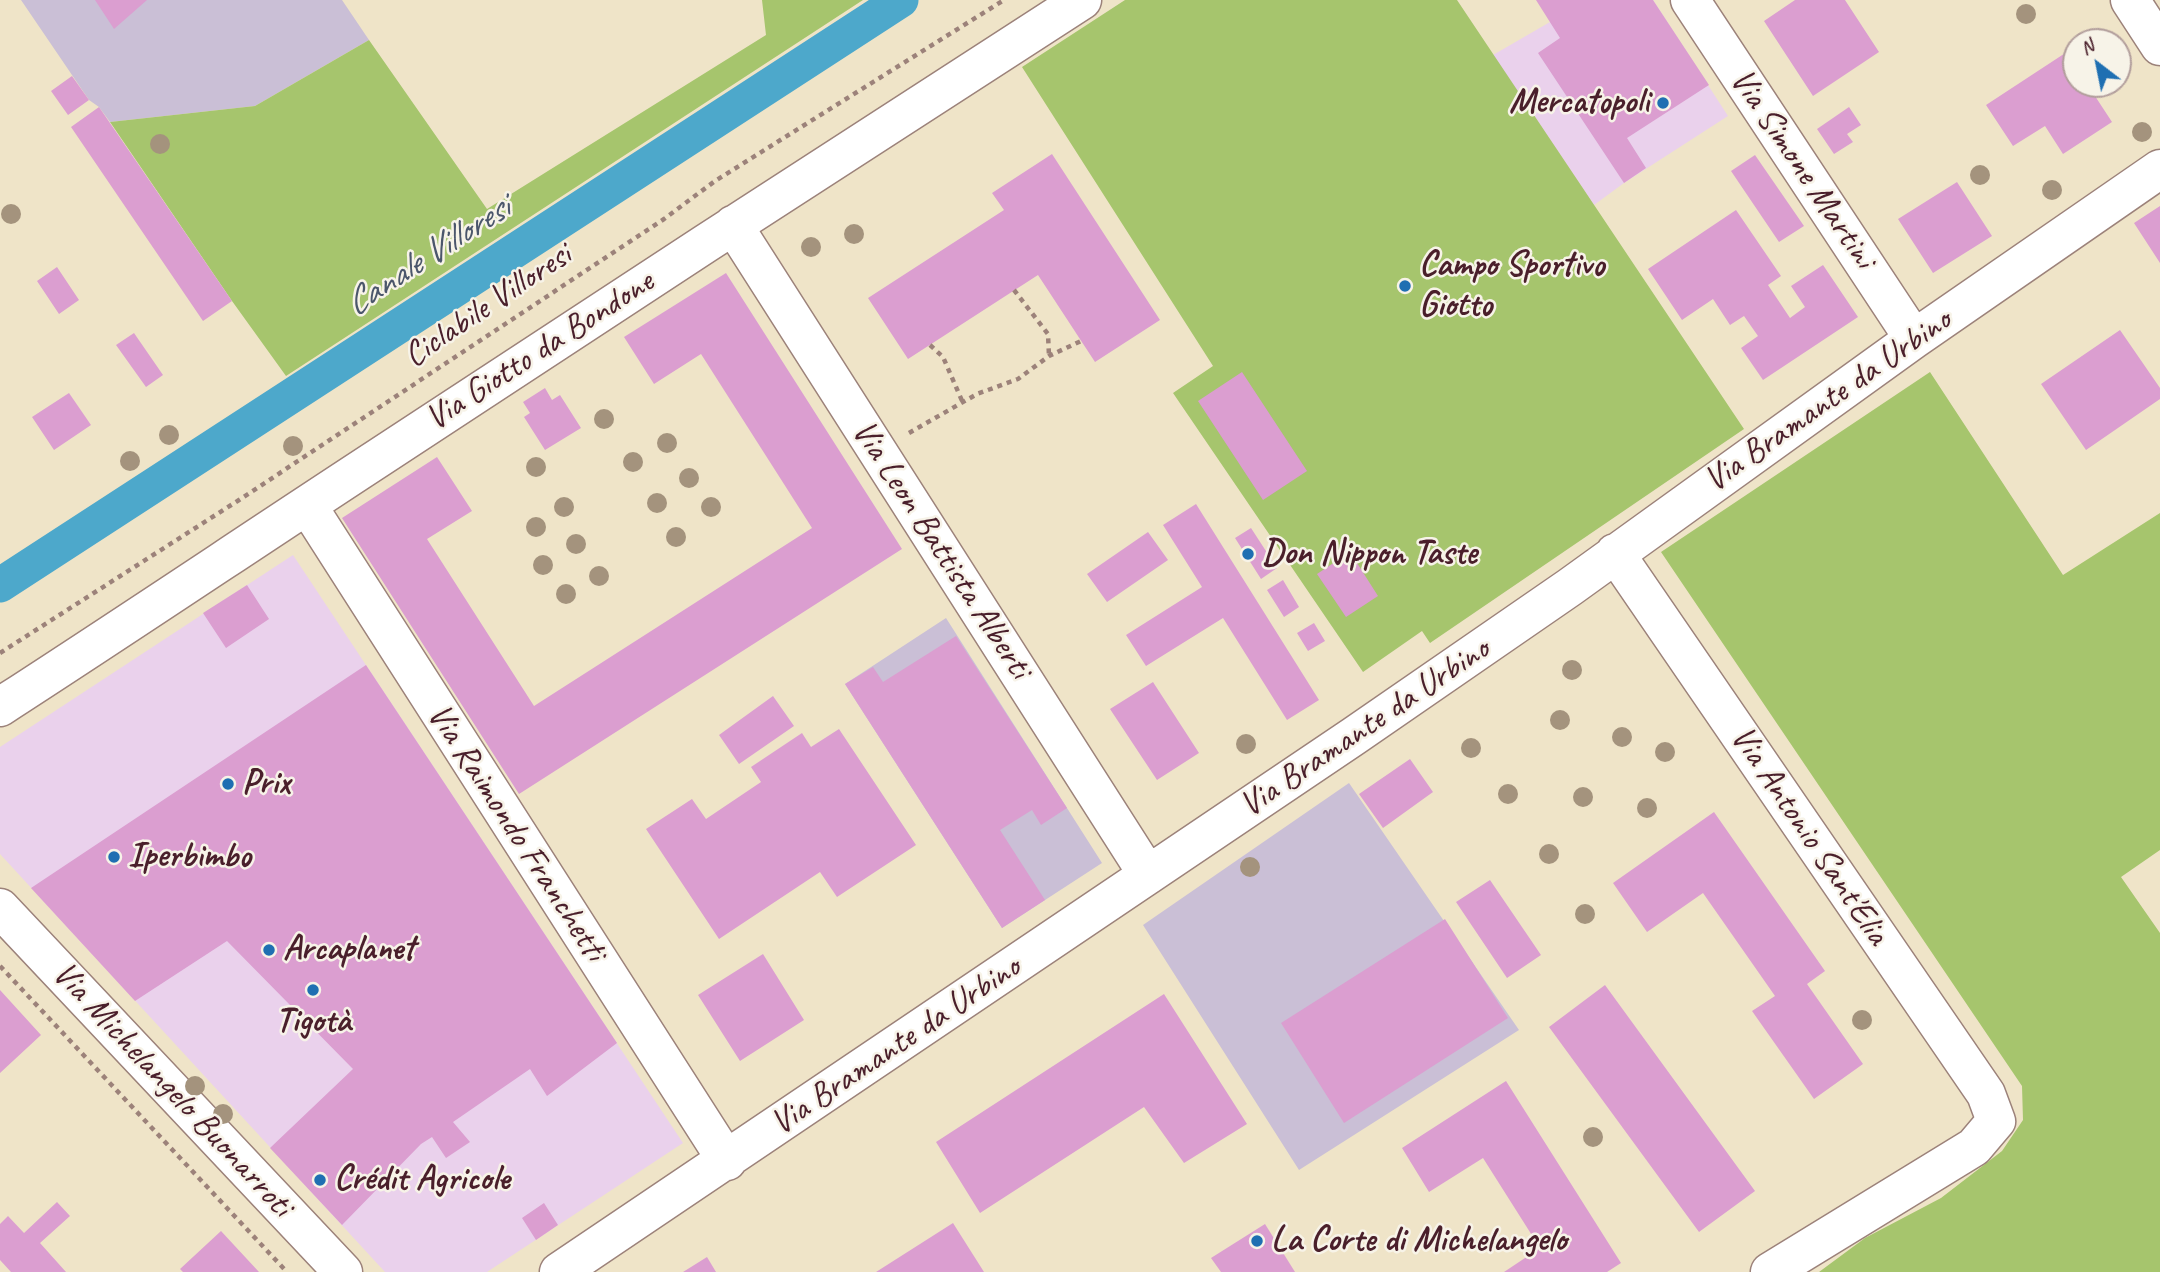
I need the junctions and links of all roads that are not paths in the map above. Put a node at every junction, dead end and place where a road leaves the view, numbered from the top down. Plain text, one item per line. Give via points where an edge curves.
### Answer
1 (1082, 0) edge
2 (1690, 0) edge
3 (2130, 0) edge
4 (2160, 46) edge
5 (2160, 169) edge
6 (733, 225) junction
7 (1914, 339) junction
8 (307, 505) junction
9 (1615, 554) junction
10 (0, 707) edge
11 (1148, 875) junction
12 (0, 908) edge
13 (727, 1161) junction
14 (343, 1272) edge
15 (559, 1272) edge
16 (1770, 1272) edge

1 - 6 street, Via Giotto da Bondone
2 - 7 street, Via Simone Martini
3 - 4 street
5 - 7 street, Via Bramante da Urbino
6 - 8 street, Via Giotto da Bondone
6 - 11 street, Via Leon Battista Alberti
7 - 9 street, Via Bramante da Urbino
8 - 10 street, Via Giotto da Bondone
8 - 13 street, Via Raimondo Franchetti
9 - 11 street, Via Bramante da Urbino
9 - 16 street, Via Antonio Sant'Elia via 1986,1094 1996,1121 1974,1147
11 - 13 street, Via Bramante da Urbino
12 - 14 street, Via Michelangelo Buonarroti
13 - 15 street, Via Bramante da Urbino

